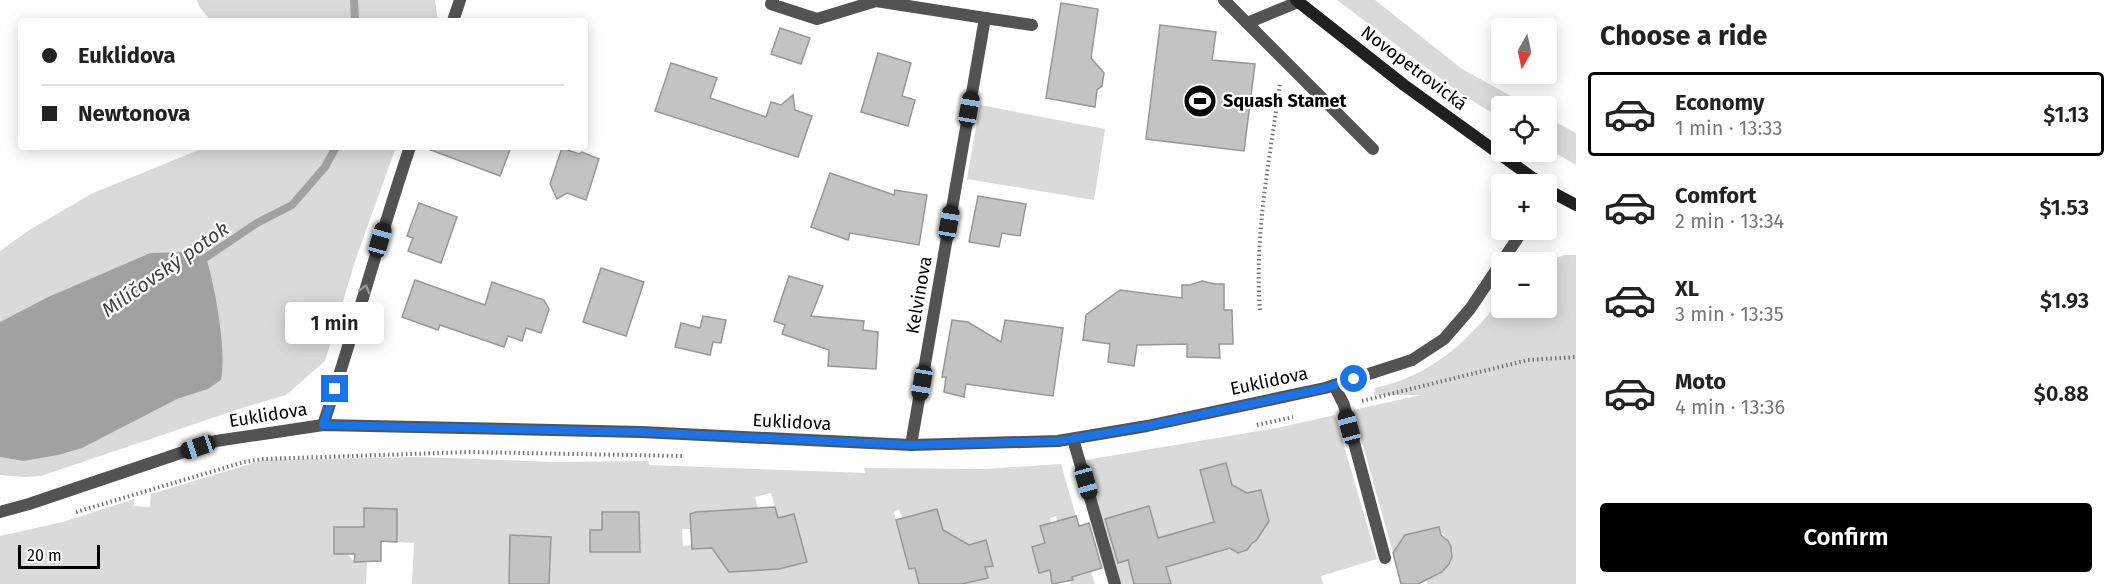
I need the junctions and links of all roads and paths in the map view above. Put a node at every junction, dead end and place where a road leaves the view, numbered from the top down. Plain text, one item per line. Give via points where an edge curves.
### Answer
1 (460, 0) edge
2 (772, 0) edge
3 (1224, 0) edge
4 (1297, 1) edge
5 (454, 18) edge
6 (985, 18) junction
7 (1247, 23) junction
8 (1032, 25) dead end
9 (1283, 58) junction
10 (1374, 149) dead end
11 (409, 150) edge
12 (1526, 174) edge
13 (1557, 195) edge
14 (1576, 205) edge
15 (1516, 240) edge
16 (1260, 310) dead end
17 (1576, 357) edge
18 (1334, 385) junction
19 (1383, 396) dead end
20 (1304, 415) dead end
21 (323, 425) junction
22 (1251, 426) dead end
23 (1073, 439) junction
24 (911, 445) junction
25 (684, 456) dead end
26 (0, 512) edge
27 (73, 513) dead end
28 (1385, 558) dead end
29 (1114, 584) edge

1 - 5 street
2 - 6 street via 771,4 817,19 876,1
3 - 7 street
4 - 7 street
4 - 12 main road, Novopetrovická
6 - 8 street
6 - 24 street, Kelvinova
7 - 9 street
9 - 10 street
9 - 16 path via 1258,267
21 -> 11 street
13 - 14 main road, Novopetrovická
15 - 18 street, Euklidova via 1470,309 1444,339 1412,360
17 - 19 path via 1528,360
18 - 23 street, Euklidova
18 - 28 street via 1344,405
20 - 22 path
21 - 24 street, Euklidova via 641,432
21 - 26 street, Euklidova via 216,441
23 - 24 street, Euklidova
23 - 29 street
25 - 27 path via 469,452 263,459

